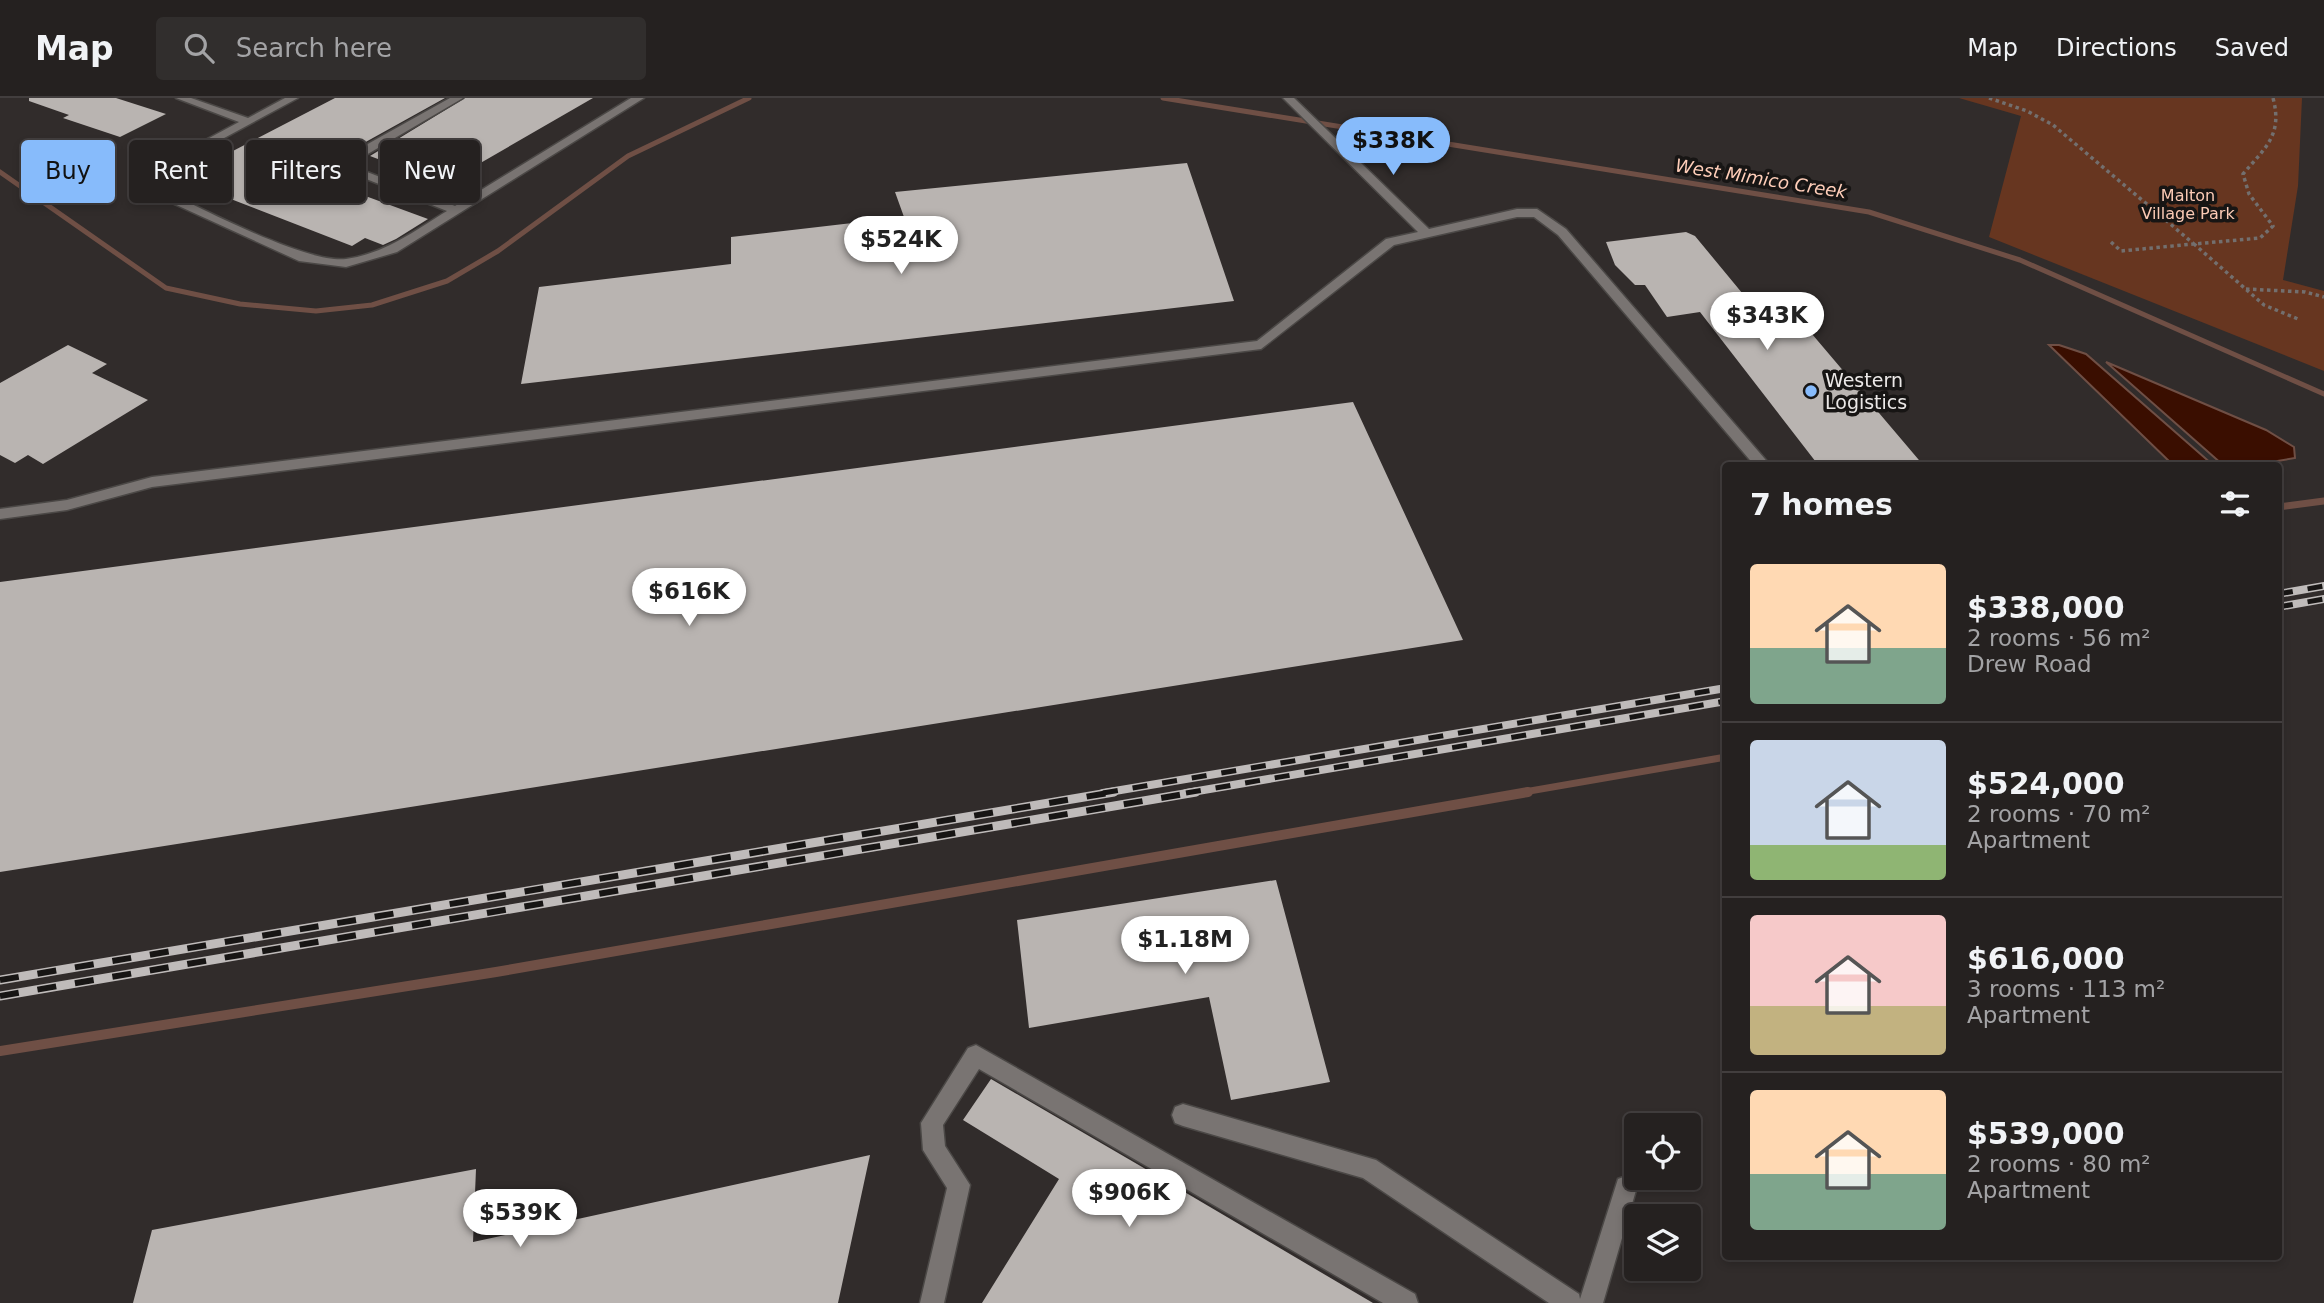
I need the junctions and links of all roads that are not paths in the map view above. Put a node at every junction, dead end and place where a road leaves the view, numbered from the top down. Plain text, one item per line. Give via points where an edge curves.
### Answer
1 (181, 98) edge
2 (293, 98) edge
3 (458, 98) edge
4 (639, 98) edge
5 (1289, 98) edge
6 (249, 122) junction
7 (456, 210) junction
8 (1428, 235) junction
9 (1761, 462) edge
10 (0, 514) edge
11 (1183, 1115) dead end
12 (1625, 1190) edge
13 (932, 1303) edge
14 (1406, 1303) edge
15 (1570, 1303) edge
16 (1591, 1303) edge

1 - 6 street
2 - 6 street
3 - 7 street via 345,161 342,167
4 - 7 street
5 - 8 street
6 - 7 street via 150,174 141,184 303,258 346,263 393,249
8 - 9 street via 1537,213 1562,232
8 - 10 street via 1390,243 1261,345 152,481 67,505
11 - 15 street via 1368,1168
12 - 16 street
13 - 14 street via 959,1185 934,1150 932,1123 976,1055

